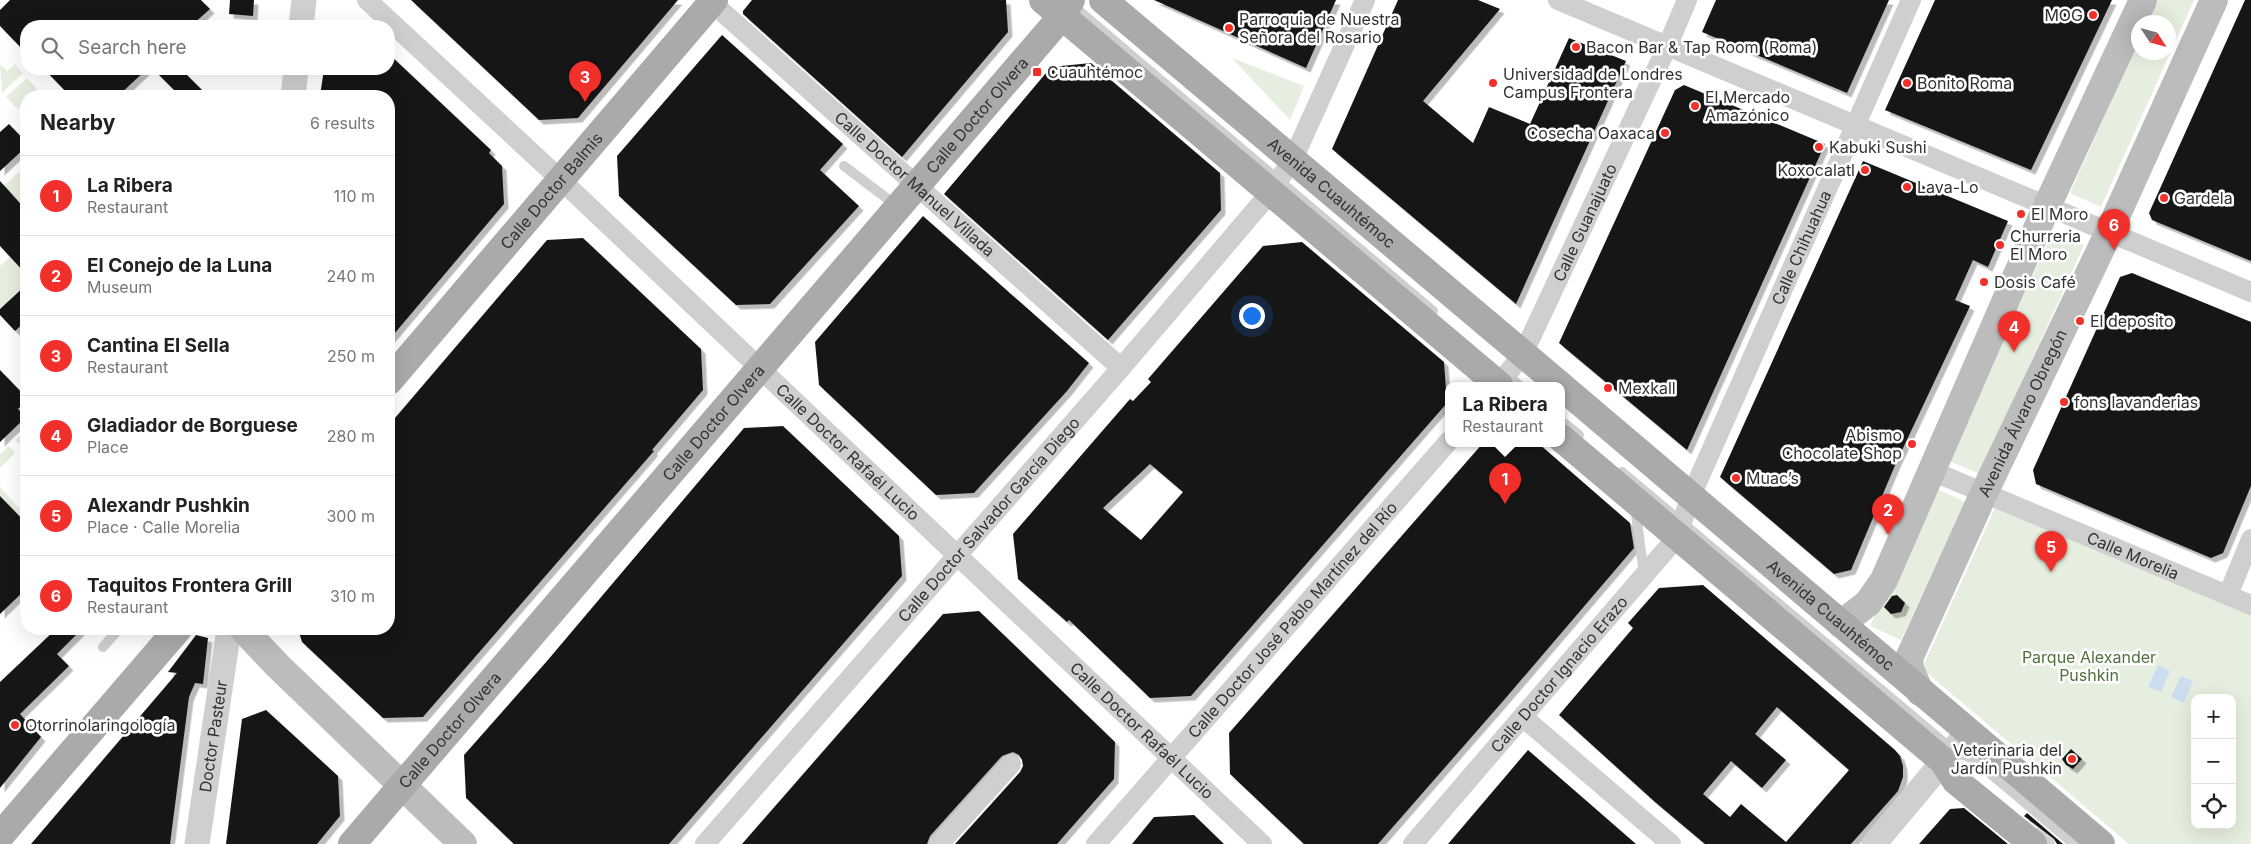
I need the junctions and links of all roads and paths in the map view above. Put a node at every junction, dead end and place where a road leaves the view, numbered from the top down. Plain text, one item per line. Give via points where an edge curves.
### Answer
1 (304, 0) edge
2 (367, 0) edge
3 (1103, 0) edge
4 (1365, 0) edge
5 (1558, 0) edge
6 (1687, 0) edge
7 (1911, 0) edge
8 (2143, 0) edge
9 (2214, 0) edge
10 (712, 1) edge
11 (1062, 4) edge
12 (302, 20) edge
13 (389, 20) edge
14 (395, 26) edge
15 (1667, 47) junction
16 (295, 75) edge
17 (294, 90) edge
18 (1854, 126) junction
19 (844, 166) dead end
20 (1281, 177) junction
21 (560, 179) junction
22 (916, 186) junction
23 (2047, 206) junction
24 (898, 207) junction
25 (2109, 232) junction
26 (2251, 292) edge
27 (1441, 318) dead end
28 (1523, 354) junction
29 (1121, 368) junction
30 (759, 369) junction
31 (395, 374) edge
32 (1503, 381) edge
33 (1556, 382) edge
34 (1565, 389) edge
35 (1565, 427) edge
36 (1573, 439) edge
37 (1445, 446) edge
38 (1614, 465) dead end
39 (1932, 471) junction
40 (1984, 493) junction
41 (1691, 496) junction
42 (1634, 500) junction
43 (1679, 530) junction
44 (2251, 539) edge
45 (958, 556) junction
46 (1645, 576) junction
47 (2228, 595) junction
48 (2251, 605) edge
49 (1841, 624) junction
50 (114, 635) edge
51 (173, 635) edge
52 (228, 635) edge
53 (249, 635) edge
54 (103, 647) dead end
55 (1920, 692) junction
56 (1524, 718) junction
57 (1956, 752) junction
58 (1172, 758) junction
59 (1011, 764) dead end
60 (402, 786) junction
61 (2031, 835) edge
62 (0, 836) edge
63 (196, 844) edge
64 (352, 844) edge
65 (463, 844) edge
66 (705, 844) edge
67 (940, 844) edge
68 (1096, 844) edge
69 (1262, 844) edge
70 (1413, 844) edge
71 (1670, 844) edge
72 (1874, 844) edge
73 (2050, 844) edge
74 (2074, 844) edge
75 (2102, 844) edge

1 - 12 street
2 - 13 street, Calle Doctor Rafaél Lucio
3 - 20 main road, Avenida Cuauhtémoc
4 - 20 street, Calle Doctor Salvador García Diego
5 - 15 street
6 - 15 street, Calle Guanajuato
7 - 18 street, Calle Chihuahua
8 - 23 main road
9 - 25 main road, Avenida Álvaro Obregón
10 - 21 main road, Calle Doctor Balmis
10 - 22 street, Calle Doctor Manuel Villada
11 - 20 main road, Avenida Cuauhtémoc
11 - 22 main road, Calle Doctor Olvera
14 - 21 street, Calle Doctor Rafaél Lucio
15 - 18 street
15 - 28 street, Calle Guanajuato
16 - 17 street
18 - 23 street
18 - 41 street, Calle Chihuahua
19 - 24 lane
20 - 27 lane
20 - 28 main road, Avenida Cuauhtémoc
20 - 29 street, Calle Doctor Salvador García Diego
20 - 32 main road, Avenida Cuauhtémoc
21 - 30 street, Calle Doctor Rafaél Lucio
21 - 31 main road, Calle Doctor Balmis
22 - 24 main road, Calle Doctor Olvera
22 - 29 street, Calle Doctor Manuel Villada
23 - 25 street
23 - 39 main road
24 - 30 main road, Calle Doctor Olvera
25 - 26 street
25 - 40 main road, Avenida Álvaro Obregón
28 - 32 street, Calle Guanajuato
28 - 33 main road, Avenida Cuauhtémoc
29 - 45 street, Calle Doctor Salvador García Diego
30 - 45 street, Calle Doctor Rafaél Lucio
30 - 60 main road, Calle Doctor Olvera
34 - 41 main road, Avenida Cuauhtémoc
35 - 36 lane
36 - 42 main road, Avenida Cuauhtémoc
37 - 58 street, Calle Doctor José Pablo Martínez del Río
38 - 43 lane
39 - 40 street, Calle Morelia
39 - 49 main road via 1876,594
40 - 47 street, Calle Morelia
40 - 55 main road, Avenida Álvaro Obregón via 1910,656 1909,666
41 - 43 street, Calle Doctor Ignacio Erazo
41 - 49 main road, Avenida Cuauhtémoc
42 - 43 main road, Avenida Cuauhtémoc
42 - 46 lane
43 - 46 street, Calle Doctor Ignacio Erazo
43 - 57 main road, Avenida Cuauhtémoc
44 - 47 street
45 - 58 street, Calle Doctor Rafaél Lucio
45 - 66 street, Calle Doctor Salvador García Diego
46 - 56 street, Calle Doctor Ignacio Erazo
47 - 48 street, Calle Morelia
49 - 55 main road, Avenida Cuauhtémoc
50 - 54 lane
51 - 62 main road
52 - 63 street, Doctor Pasteur
53 - 60 main road
55 - 57 main road, Avenida Cuauhtémoc
56 - 70 street, Calle Doctor Ignacio Erazo
56 - 71 street
57 - 61 main road, Avenida Cuauhtémoc via 1956,781
57 - 72 street
57 - 74 lane via 1973,759
57 - 75 main road, Avenida Cuauhtémoc
58 - 68 street, Calle Doctor José Pablo Martínez del Río
58 - 69 street, Calle Doctor Rafaél Lucio
59 - 67 street
60 - 64 main road, Calle Doctor Olvera
60 - 65 main road
61 - 73 lane

